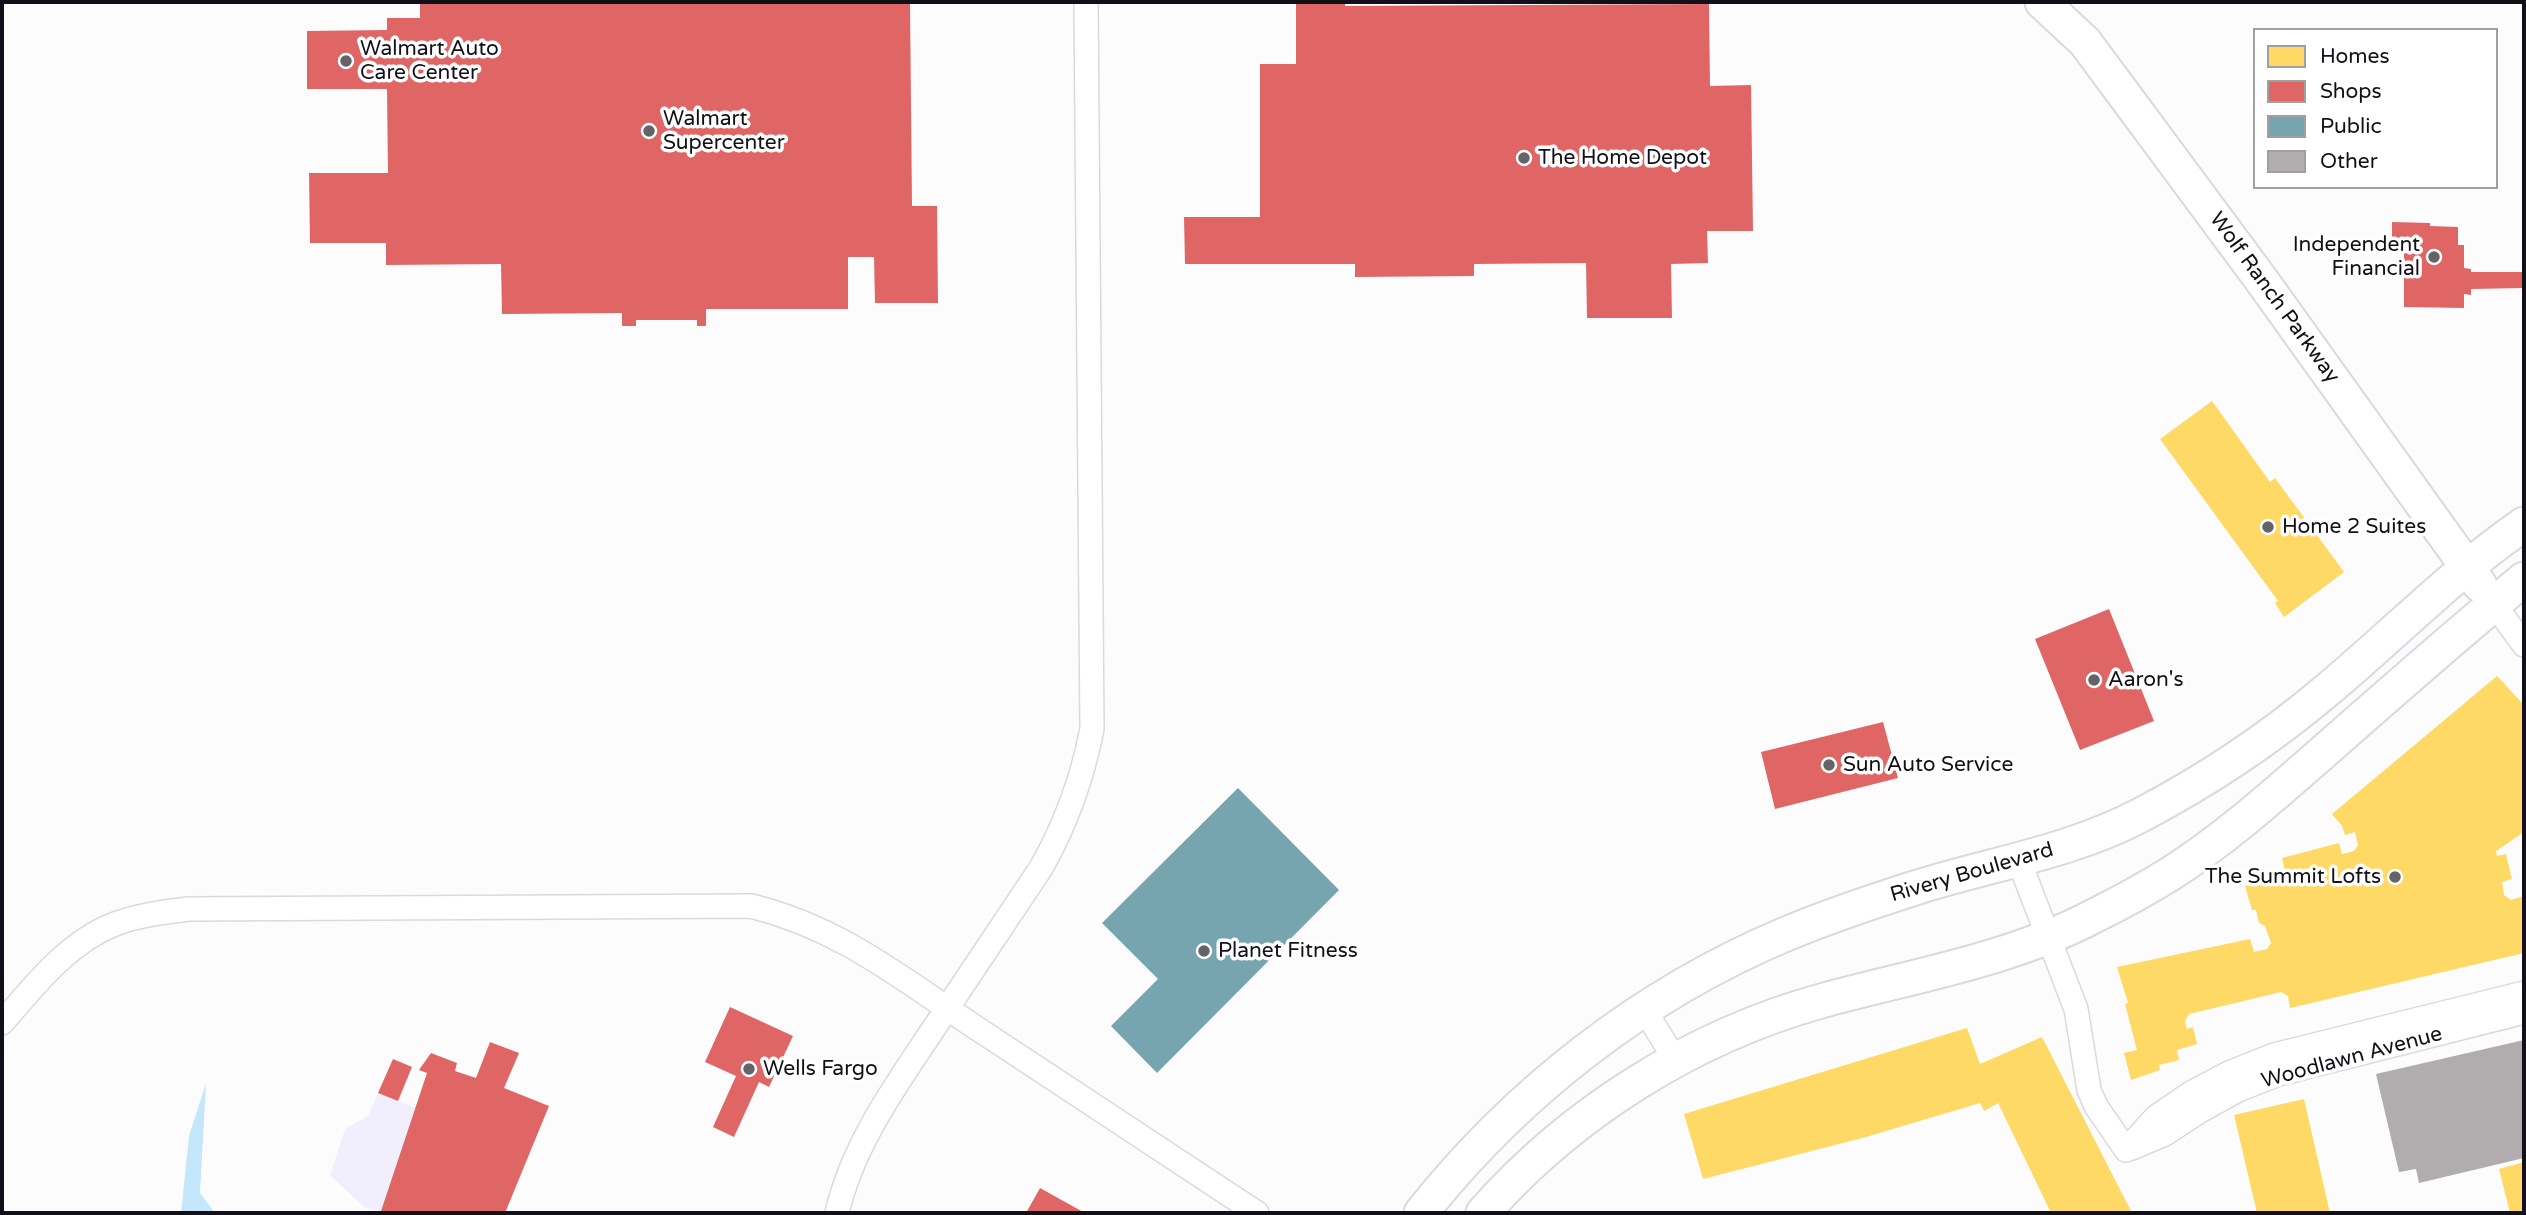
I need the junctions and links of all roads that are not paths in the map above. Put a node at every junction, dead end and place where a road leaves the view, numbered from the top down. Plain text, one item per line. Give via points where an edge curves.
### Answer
1 (1086, 2) edge
2 (2042, 2) edge
3 (2524, 524) edge
4 (2468, 569) junction
5 (2524, 579) edge
6 (2494, 604) junction
7 (2524, 645) edge
8 (2019, 861) junction
9 (2047, 937) junction
10 (2524, 993) edge
11 (947, 1008) junction
12 (1644, 1009) junction
13 (2524, 1013) edge
14 (2, 1023) edge
15 (1676, 1061) junction
16 (2126, 1150) junction
17 (837, 1213) edge
18 (1257, 1213) edge
19 (1421, 1213) edge
20 (1483, 1213) edge

1 - 11 street via 1092,729 1085,765 1058,837
2 - 4 street, Wolf Ranch Parkway via 2085,42
3 - 4 street, Rivery Boulevard
4 - 6 street, Wolf Ranch Parkway
4 - 8 street, Rivery Boulevard via 2326,692 2267,739 2200,783 2134,819
5 - 6 street
6 - 7 street
6 - 9 street via 2212,845 2130,897
8 - 9 street
8 - 12 street, Rivery Boulevard via 1922,886 1786,934
9 - 15 street via 1976,961 1781,1013
9 - 16 street via 2076,1009 2089,1090
10 - 16 street, Woodlawn Avenue via 2274,1055 2191,1093 2156,1117
11 - 14 street via 880,961 819,928 751,906 189,909 145,915 80,943 48,970
11 - 17 street via 864,1138
11 - 18 street
12 - 15 street
12 - 19 street, Rivery Boulevard via 1583,1051 1513,1112 1453,1172
13 - 16 street, Woodlawn Avenue via 2279,1074 2238,1090 2165,1134
15 - 20 street via 1618,1095 1554,1143

